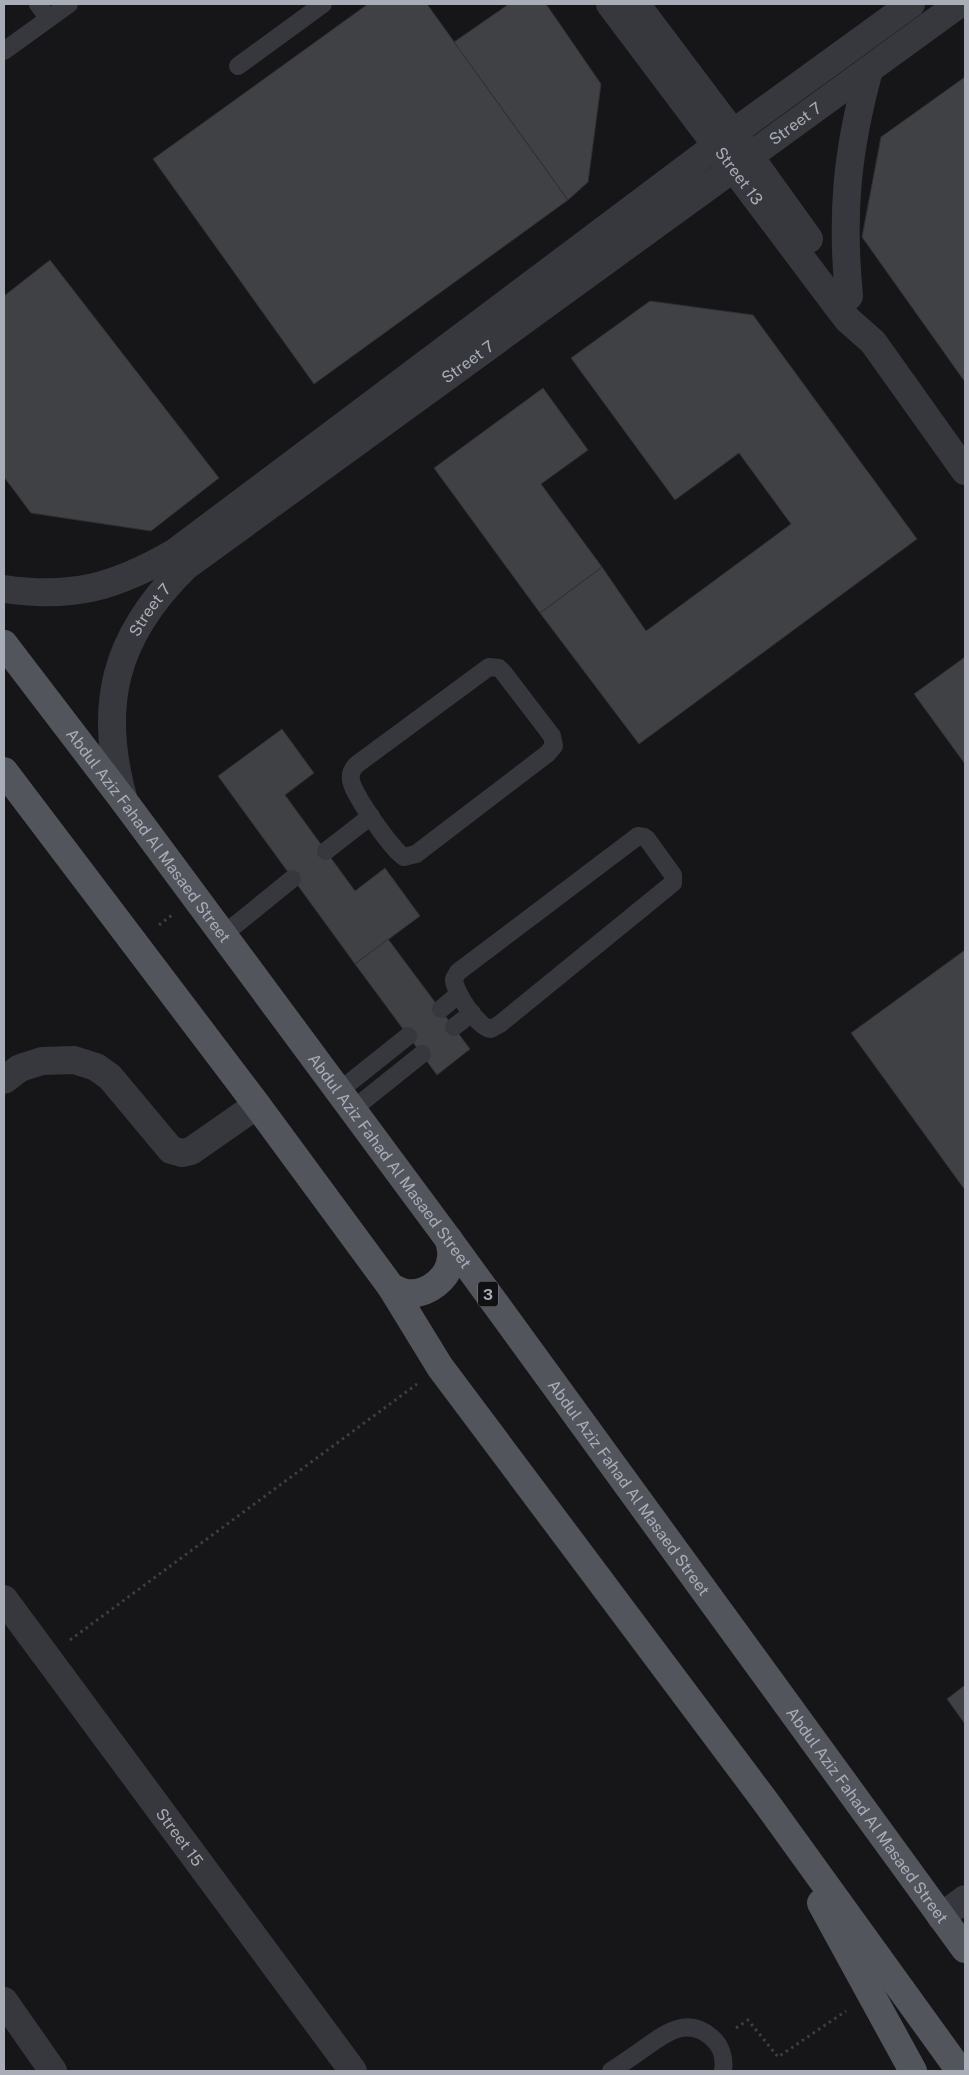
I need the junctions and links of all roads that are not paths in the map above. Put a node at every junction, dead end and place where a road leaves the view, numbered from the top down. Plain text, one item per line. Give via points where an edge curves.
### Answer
1 (38, 4) edge
2 (69, 4) edge
3 (323, 4) edge
4 (610, 4) edge
5 (636, 4) edge
6 (911, 4) edge
7 (959, 4) edge
8 (48, 18) junction
9 (4, 52) edge
10 (238, 66) dead end
11 (869, 70) junction
12 (724, 139) junction
13 (741, 162) junction
14 (850, 296) junction
15 (872, 342) junction
16 (965, 472) edge
17 (4, 589) edge
18 (4, 644) edge
19 (4, 771) edge
20 (124, 801) junction
21 (371, 816) junction
22 (326, 851) dead end
23 (292, 879) dead end
24 (223, 935) junction
25 (458, 994) junction
26 (441, 1009) dead end
27 (472, 1013) junction
28 (454, 1028) dead end
29 (408, 1036) dead end
30 (422, 1054) dead end
31 (4, 1080) edge
32 (346, 1100) junction
33 (257, 1105) junction
34 (449, 1240) junction
35 (391, 1287) junction
36 (8, 1612) edge
37 (765, 1801) junction
38 (965, 1898) edge
39 (942, 1916) junction
40 (965, 1949) edge
41 (8, 2015) edge
42 (53, 2071) edge
43 (353, 2071) edge
44 (611, 2071) edge
45 (723, 2071) edge
46 (913, 2071) edge
47 (960, 2071) edge

1 - 8 lane
2 - 8 lane
3 - 10 lane
4 - 12 street, Street 13
5 - 12 street, Street 13
6 - 12 street, Street 7
7 - 11 street, Street 7
8 - 9 lane
11 - 13 street, Street 7
11 - 14 street via 849,159 845,205 845,251
12 - 13 street, Street 13
12 - 17 street, Street 7 via 174,553 120,581 91,589 61,593
13 - 14 street, Street 13
13 - 15 street, Street 13 via 838,307
13 - 20 street, Street 7 via 185,567 162,590 129,644 118,674 112,706 115,770
14 - 15 street, Street 13
15 - 16 street, Street 13
18 - 20 main road, Abdul Aziz Fahad Al Masaed Street / 3
19 - 33 main road
20 - 24 main road, Abdul Aziz Fahad Al Masaed Street / 3
21 - 21 lane via 400,854 404,857 416,854 547,754 554,746 552,736 503,672 489,667 356,765 352,771 353,787
21 - 22 lane
23 - 24 lane
24 - 32 main road, Abdul Aziz Fahad Al Masaed Street / 3
25 - 26 lane
25 - 27 lane
25 - 27 lane via 454,979 458,972 638,836 646,839 672,875 673,883 500,1024 486,1028
27 - 28 lane
29 - 32 lane
30 - 32 lane
31 - 33 street via 20,1068 42,1060 74,1060 96,1067 110,1077 171,1150 182,1153 191,1151
32 - 34 main road, Abdul Aziz Fahad Al Masaed Street / 3
33 - 35 main road
34 - 35 main road via 451,1257 447,1272 436,1285 422,1292 406,1293
34 - 39 main road, Abdul Aziz Fahad Al Masaed Street / 3
35 - 37 main road via 440,1367
36 - 43 street, Street 15 via 48,1656
37 - 46 main road
37 - 47 main road
38 - 39 street
39 - 40 main road, Abdul Aziz Fahad Al Masaed Street / 3
41 - 42 street
44 - 45 lane via 669,2031 682,2027 706,2032 716,2041 722,2052

